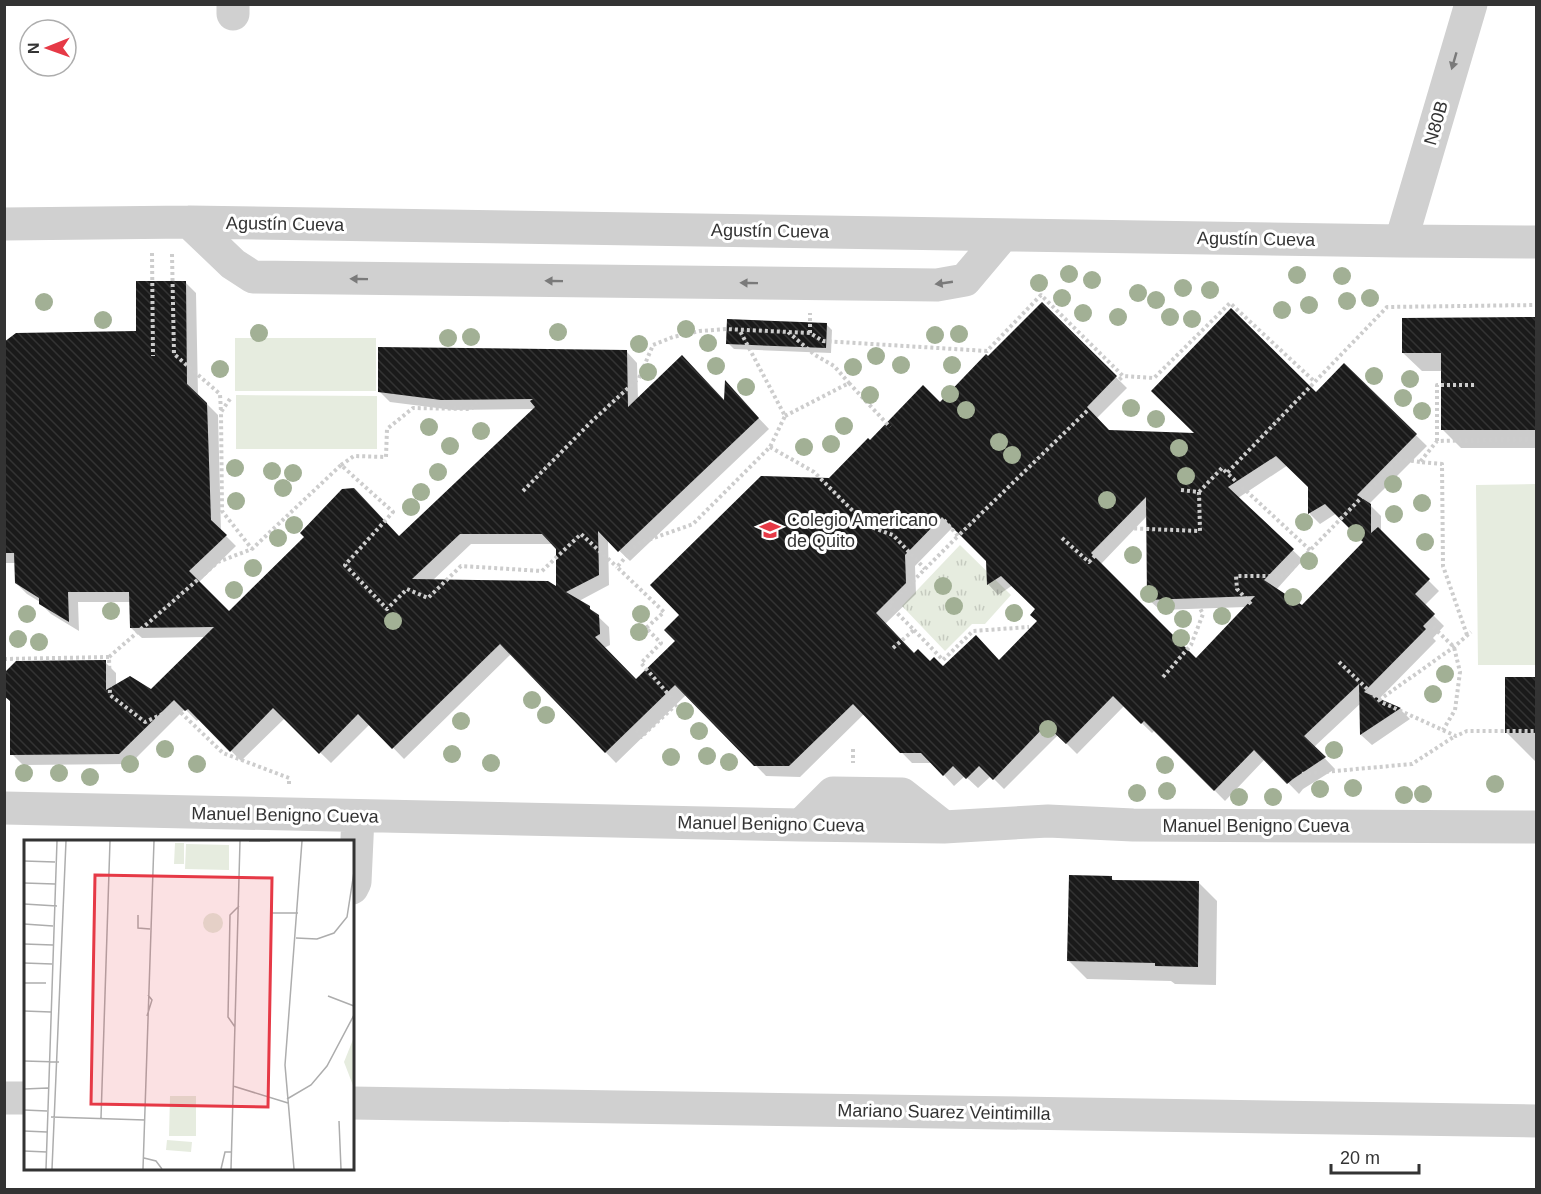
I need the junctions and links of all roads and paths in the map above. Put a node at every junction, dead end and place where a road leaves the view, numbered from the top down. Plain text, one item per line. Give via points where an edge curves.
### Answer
1 (1471, 4) edge
2 (171, 222) junction
3 (4, 224) edge
4 (1003, 235) junction
5 (1401, 241) junction
6 (1536, 242) edge
7 (1536, 305) edge
8 (740, 330) junction
9 (788, 332) junction
10 (153, 356) dead end
11 (1123, 376) junction
12 (1315, 382) junction
13 (849, 383) junction
14 (1475, 384) dead end
15 (230, 399) dead end
16 (477, 403) dead end
17 (221, 412) junction
18 (785, 416) junction
19 (890, 427) dead end
20 (1536, 439) edge
21 (1437, 441) junction
22 (770, 447) junction
23 (1420, 462) junction
24 (340, 465) junction
25 (1227, 473) junction
26 (523, 490) dead end
27 (1181, 490) dead end
28 (1199, 492) junction
29 (944, 520) dead end
30 (958, 536) junction
31 (1062, 538) dead end
32 (252, 549) junction
33 (1310, 550) junction
34 (617, 567) junction
35 (925, 569) junction
36 (1196, 601) dead end
37 (1251, 604) dead end
38 (1029, 627) dead end
39 (1433, 627) dead end
40 (914, 630) junction
41 (1454, 647) junction
42 (893, 648) dead end
43 (109, 657) junction
44 (4, 659) edge
45 (1339, 662) dead end
46 (1163, 677) dead end
47 (1379, 700) junction
48 (636, 730) dead end
49 (1443, 730) junction
50 (1536, 731) edge
51 (1456, 736) junction
52 (1302, 774) dead end
53 (4, 808) edge
54 (290, 815) junction
55 (358, 817) junction
56 (1536, 827) edge
57 (354, 884) edge
58 (4, 1098) edge
59 (24, 1098) edge
60 (354, 1103) edge
61 (1536, 1121) edge

1 -> 5 street, N80B
2 - 3 street, Agustín Cueva
2 - 4 street, Agustín Cueva
4 -> 2 street via 965,280 937,285 253,277
2 - 10 path
2 - 17 path via 174,354 220,394
4 - 5 street, Agustín Cueva
5 - 6 street, Agustín Cueva
7 - 12 path via 1387,308
8 - 9 path
8 - 18 path
8 - 26 path via 700,331 653,345 639,378
9 - 11 path via 810,333 823,340 987,351 1041,295
9 - 13 path via 834,366
11 - 12 path via 1154,378 1230,303
11 - 30 path
12 - 25 path
13 - 18 path
13 - 19 path
14 - 21 path via 1437,385
15 - 17 path
16 - 24 path via 471,410 413,408 387,429 386,457 354,456
17 - 32 path via 222,511
18 - 22 path
20 - 21 path
21 - 23 path
22 - 34 path via 693,524 637,544
22 - 35 path via 814,472 868,526 893,534
23 - 33 path via 1399,459
23 - 41 path via 1442,464 1443,566 1469,633
24 - 32 path
24 - 34 path via 393,512 345,565 387,609 407,589 428,598 461,566 542,571 581,534
25 - 28 path via 1222,468
25 - 33 path
27 - 28 path
28 - 31 path via 1200,531 1120,528 1089,562
29 - 30 path
30 - 35 path
32 - 43 path via 218,562
33 - 37 path via 1285,576 1236,576 1237,589
34 - 48 path via 664,612 646,628 661,643 641,663 678,704 641,736
35 - 40 path via 889,605
36 - 46 path via 1203,614 1191,645
38 - 40 path via 973,632 943,660
39 - 41 path
40 - 42 path
41 - 47 path
41 - 49 path via 1460,672 1455,711
43 - 44 path
43 - 54 path via 110,695 145,723 176,708 223,753 289,778
45 - 47 path
47 - 49 path
49 - 51 path
50 - 51 path via 1467,730
51 - 52 path via 1412,764
53 - 54 street, Manuel Benigno Cueva
54 - 55 street, Manuel Benigno Cueva
55 - 56 street, Manuel Benigno Cueva via 944,827 1048,821
55 - 57 street
58 - 59 street
60 - 61 street, Mariano Suarez Veintimilla

